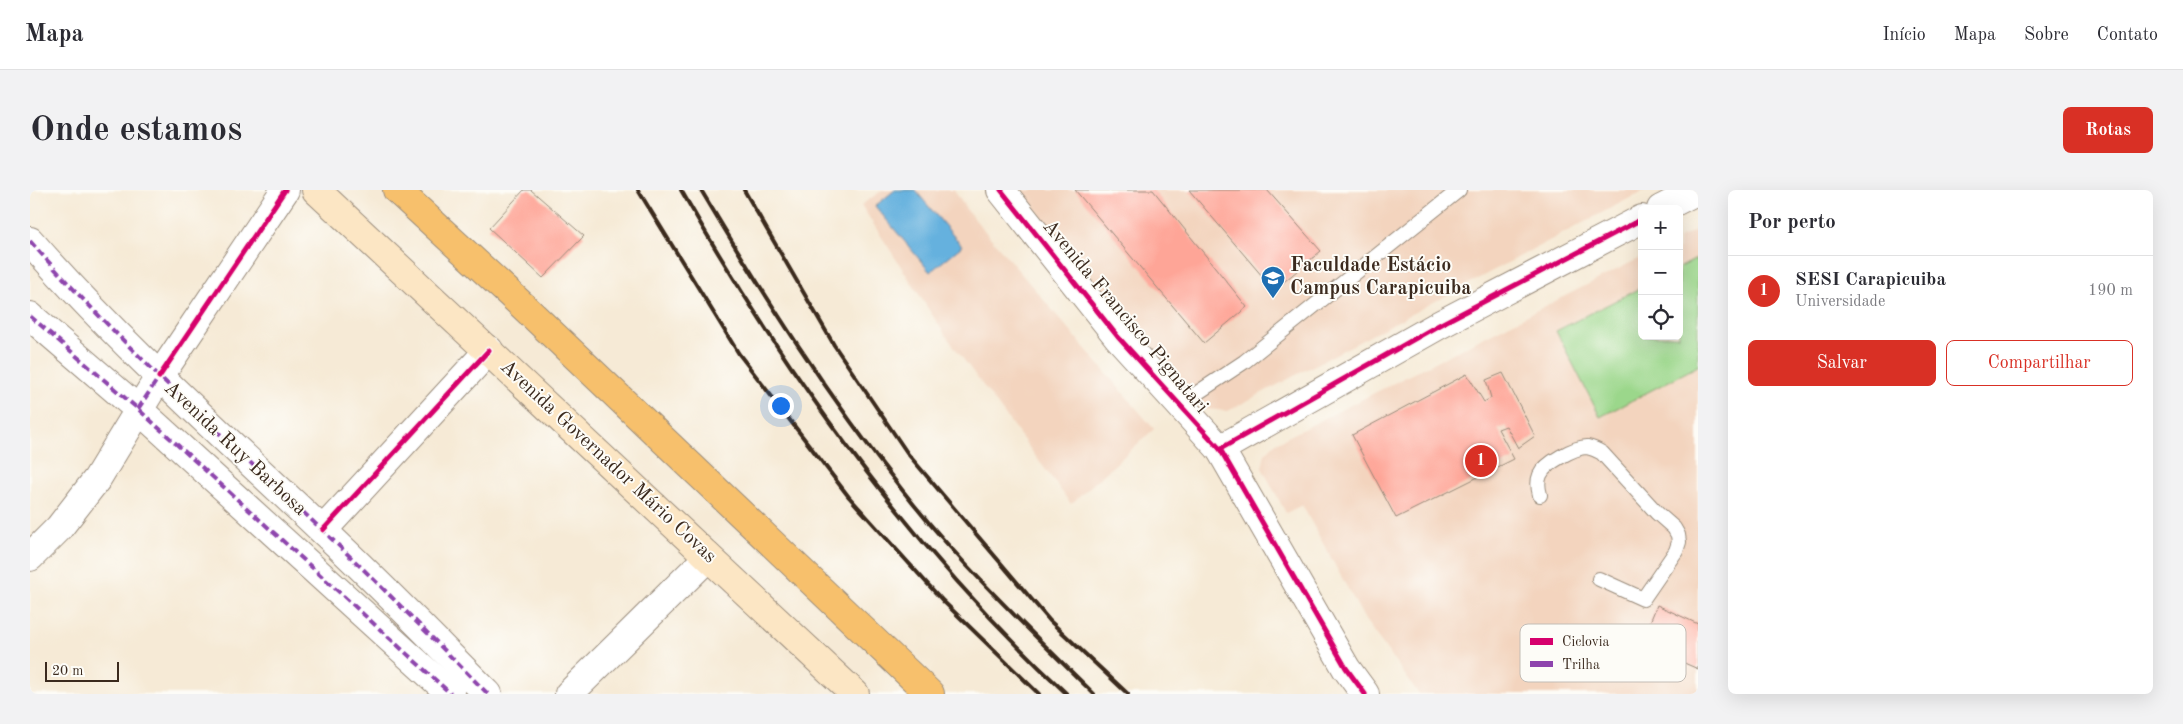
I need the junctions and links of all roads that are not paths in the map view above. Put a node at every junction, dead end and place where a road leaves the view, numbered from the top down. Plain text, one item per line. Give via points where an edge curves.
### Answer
1 (285, 190) edge
2 (316, 190) edge
3 (397, 190) edge
4 (1001, 190) edge
5 (1459, 190) edge
6 (1698, 190) edge
7 (1668, 205) edge
8 (1638, 220) edge
9 (30, 241) edge
10 (30, 316) edge
11 (489, 350) junction
12 (159, 377) junction
13 (1179, 405) junction
14 (138, 409) junction
15 (1220, 449) junction
16 (1540, 495) dead end
17 (323, 530) junction
18 (30, 557) edge
19 (708, 557) junction
20 (1599, 579) dead end
21 (451, 694) edge
22 (488, 694) edge
23 (568, 694) edge
24 (855, 694) edge
25 (930, 694) edge
26 (1365, 694) edge

1 - 12 street
2 - 11 main road, Avenida Governador Mário Covas
3 - 25 main road
4 - 13 street, Avenida Francisco Pignatari via 1118,337
5 - 13 lane via 1244,362
6 - 7 street
8 - 15 street via 1439,324
9 - 12 street, Avenida Ruy Barbosa
10 - 14 street, Avenida Ruy Barbosa
11 - 17 street
11 - 19 main road, Avenida Governador Mário Covas
12 - 14 street
12 - 17 street, Avenida Ruy Barbosa
13 - 15 street, Avenida Francisco Pignatari
14 - 18 street via 97,479 59,528
14 - 21 street, Avenida Ruy Barbosa
15 - 26 street, Avenida Francisco Pignatari via 1346,668
16 - 20 lane via 1540,473 1550,463 1581,448 1595,449 1674,528 1679,542 1676,551 1643,599
17 - 22 street, Avenida Ruy Barbosa
19 - 23 street
19 - 24 main road, Avenida Governador Mário Covas

